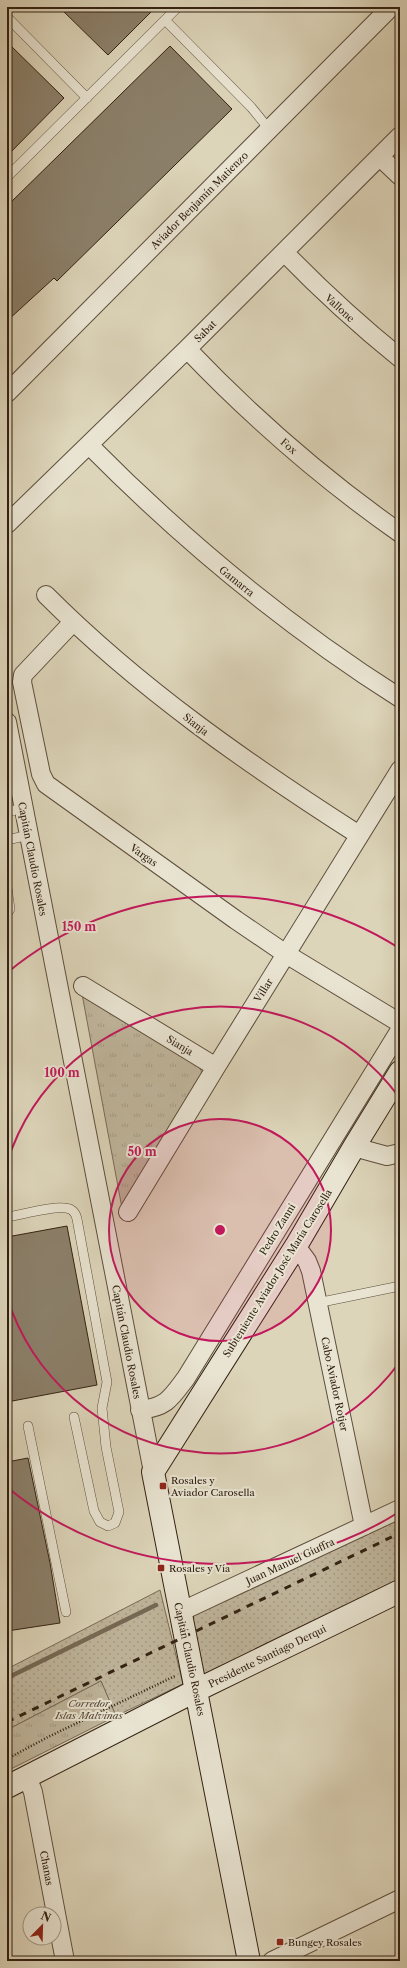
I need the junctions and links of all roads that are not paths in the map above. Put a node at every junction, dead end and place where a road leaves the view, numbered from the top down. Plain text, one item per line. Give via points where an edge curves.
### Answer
1 (178, 7) edge
2 (391, 7) edge
3 (7, 17) edge
4 (165, 20) junction
5 (87, 98) junction
6 (269, 129) junction
7 (400, 136) edge
8 (380, 157) junction
9 (400, 176) edge
10 (7, 177) edge
11 (284, 252) junction
12 (186, 350) junction
13 (400, 358) edge
14 (7, 393) edge
15 (89, 445) junction
16 (7, 524) edge
17 (400, 533) edge
18 (46, 596) dead end
19 (73, 622) junction
20 (400, 698) edge
21 (7, 722) edge
22 (400, 770) edge
23 (15, 810) edge
24 (29, 835) junction
25 (359, 835) junction
26 (7, 840) edge
27 (7, 888) edge
28 (7, 914) edge
29 (286, 954) junction
30 (83, 986) dead end
31 (400, 1023) edge
32 (400, 1030) edge
33 (216, 1067) junction
34 (400, 1072) edge
35 (354, 1147) junction
36 (400, 1153) edge
37 (128, 1212) dead end
38 (7, 1217) edge
39 (296, 1246) junction
40 (400, 1286) edge
41 (318, 1303) junction
42 (140, 1410) junction
43 (74, 1417) dead end
44 (28, 1426) dead end
45 (153, 1472) junction
46 (400, 1509) edge
47 (364, 1526) junction
48 (400, 1591) edge
49 (66, 1612) dead end
50 (180, 1612) junction
51 (197, 1690) junction
52 (28, 1776) junction
53 (7, 1787) edge
54 (400, 1899) edge
55 (65, 1961) edge
56 (249, 1961) edge
57 (272, 1961) edge

1 - 4 lane
2 - 6 street, Aviador Benjamín Matienzo
3 - 5 lane
4 - 5 lane
4 - 6 lane via 251,106
5 - 10 lane
6 - 14 street, Aviador Benjamín Matienzo
7 - 8 street, Sabat
8 - 9 street
8 - 11 street, Sabat
11 - 12 street, Sabat
11 - 13 street, Vallone via 326,295
12 - 15 street, Sabat
12 - 17 street, Fox via 234,398 286,444
15 - 16 street, Sabat
15 - 20 street, Gamarra via 138,495 227,574 303,632
18 - 19 street, Sianja
19 - 25 street, Sianja via 107,653 208,734
19 - 29 street, Vargas via 23,675 22,682 41,774 46,784
21 - 23 street, Capitán Claudio Rosales
22 - 25 street, Villar
23 - 24 street, Capitán Claudio Rosales
24 - 26 lane
24 - 42 street, Capitán Claudio Rosales
25 - 29 street, Villar
27 - 28 lane via 10,909
29 - 31 street, Vargas
29 - 33 street, Villar
30 - 33 street, Sianja
32 - 42 street, Pedro Zanni via 186,1378 164,1404 156,1409
33 - 37 street, Villar
34 - 35 street, Subteniente Aviador José María Carosella
35 - 36 street via 387,1156
35 - 39 street, Subteniente Aviador José María Carosella
38 - 43 lane via 60,1207 70,1209 77,1219 107,1382 102,1412 106,1448 119,1512 115,1522 108,1526 100,1522 94,1511
39 - 41 street, Cabo Aviador Rotjer via 307,1260
39 - 45 street, Subteniente Aviador José María Carosella
40 - 41 lane
41 - 47 street, Cabo Aviador Rotjer
42 - 45 street, Capitán Claudio Rosales
44 - 49 lane
45 - 50 street, Capitán Claudio Rosales
46 - 47 street, Juan Manuel Giuffra
47 - 50 street, Juan Manuel Giuffra
48 - 51 street, Presidente Santiago Derqui
50 - 51 street, Capitán Claudio Rosales
51 - 52 street, Presidente Santiago Derqui
51 - 56 street, Capitán Claudio Rosales
52 - 53 street, Presidente Santiago Derqui
52 - 55 street, Chanas
54 - 57 street

